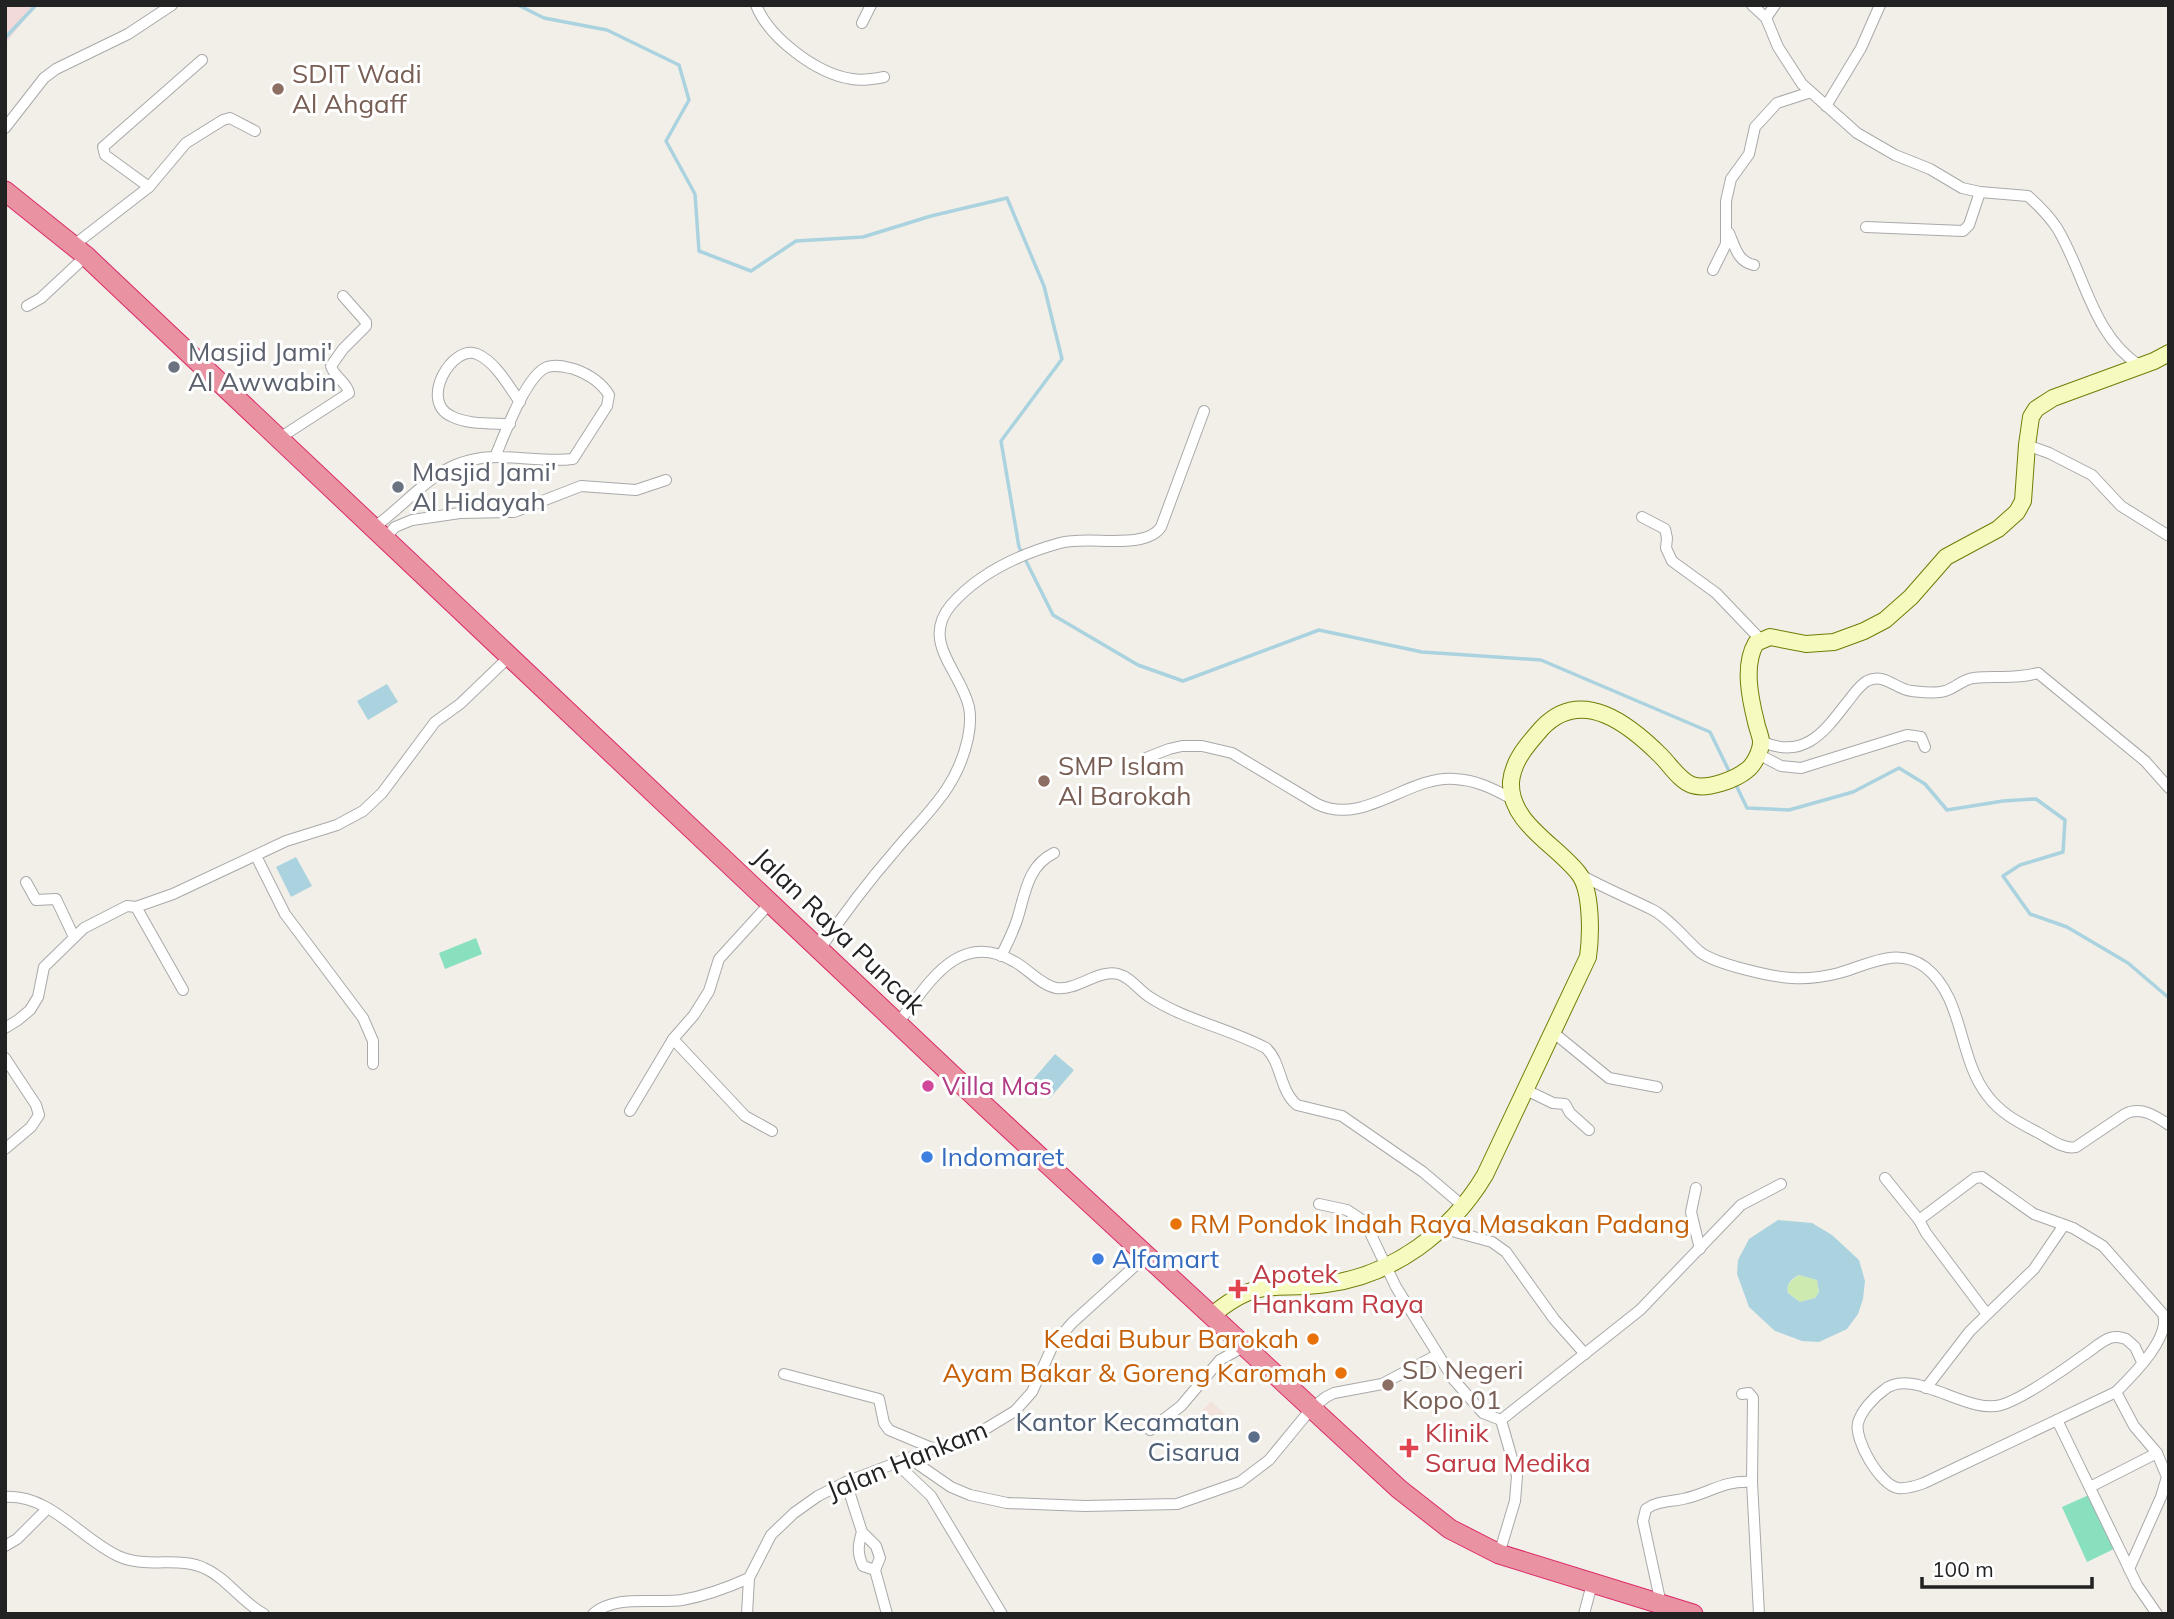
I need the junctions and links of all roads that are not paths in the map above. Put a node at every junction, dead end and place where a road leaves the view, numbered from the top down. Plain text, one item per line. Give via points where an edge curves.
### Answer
1 (172, 5) edge
2 (756, 5) edge
3 (871, 5) edge
4 (1752, 5) edge
5 (1775, 5) edge
6 (1880, 5) edge
7 (1766, 18) junction
8 (862, 23) dead end
9 (202, 60) dead end
10 (884, 77) dead end
11 (1811, 92) junction
12 (1826, 106) junction
13 (5, 128) edge
14 (255, 131) dead end
15 (149, 187) junction
16 (5, 191) edge
17 (1980, 192) junction
18 (1866, 227) dead end
19 (1727, 228) junction
20 (80, 250) junction
21 (1754, 265) dead end
22 (1713, 270) dead end
23 (343, 296) dead end
24 (27, 306) dead end
25 (2169, 353) edge
26 (2140, 366) junction
27 (520, 402) junction
28 (1204, 411) dead end
29 (510, 424) junction
30 (278, 439) junction
31 (2026, 445) junction
32 (495, 457) junction
33 (666, 480) dead end
34 (1642, 517) dead end
35 (379, 533) junction
36 (2169, 536) edge
37 (1762, 640) junction
38 (510, 656) junction
39 (1926, 747) dead end
40 (1760, 748) junction
41 (1146, 758) dead end
42 (2169, 788) edge
43 (1512, 799) junction
44 (1054, 853) dead end
45 (256, 856) junction
46 (1580, 875) junction
47 (26, 881) dead end
48 (771, 902) junction
49 (136, 907) junction
50 (74, 937) junction
51 (820, 949) junction
52 (1001, 956) junction
53 (183, 990) dead end
54 (898, 1023) junction
55 (5, 1028) edge
56 (1554, 1033) junction
57 (673, 1039) junction
58 (5, 1058) edge
59 (373, 1064) dead end
60 (1657, 1087) dead end
61 (1526, 1090) junction
62 (630, 1111) dead end
63 (2169, 1125) edge
64 (1589, 1130) dead end
65 (772, 1131) dead end
66 (5, 1149) edge
67 (1885, 1178) dead end
68 (1781, 1184) dead end
69 (1696, 1188) dead end
70 (1319, 1204) dead end
71 (1463, 1206) junction
72 (1919, 1220) junction
73 (2064, 1225) junction
74 (1441, 1228) junction
75 (1700, 1249) junction
76 (1147, 1255) junction
77 (1388, 1267) junction
78 (1986, 1313) junction
79 (1211, 1316) junction
80 (1245, 1346) junction
81 (1585, 1354) junction
82 (1437, 1355) junction
83 (2142, 1362) junction
84 (784, 1374) dead end
85 (1926, 1388) junction
86 (2116, 1392) junction
87 (1742, 1394) dead end
88 (1311, 1409) junction
89 (1501, 1420) junction
90 (2057, 1420) junction
91 (1150, 1430) dead end
92 (932, 1448) junction
93 (2157, 1453) junction
94 (909, 1458) junction
95 (896, 1463) junction
96 (2168, 1476) edge
97 (846, 1482) junction
98 (1752, 1482) junction
99 (2090, 1487) junction
100 (5, 1497) edge
101 (47, 1509) junction
102 (862, 1532) junction
103 (5, 1546) edge
104 (1499, 1554) junction
105 (2129, 1569) junction
106 (875, 1570) junction
107 (749, 1578) junction
108 (1592, 1584) junction
109 (1676, 1610) edge
110 (264, 1614) edge
111 (593, 1614) edge
112 (747, 1614) edge
113 (887, 1614) edge
114 (1002, 1614) edge
115 (1584, 1614) edge
116 (1759, 1614) edge
117 (2157, 1614) edge

1 - 13 street via 128,34 56,69
2 - 10 street via 772,31 803,59 852,79
3 - 8 street
4 - 7 street
5 - 7 street
6 - 12 street via 1861,48
7 - 11 street via 1784,58
9 - 15 street via 103,147 104,155
11 - 12 street
11 - 19 street via 1777,103 1755,127 1749,154 1731,179
12 - 17 street via 1881,148
14 - 15 street via 230,118 223,120 186,143
15 - 20 street
16 - 20 highway, Jalan Raya Puncak
17 - 18 street via 1963,231
17 - 26 street via 2028,196 2038,205 2060,233 2109,336
19 - 21 street via 1740,257
19 - 22 street via 1725,248
20 - 24 street via 57,285
20 - 30 highway, Jalan Raya Puncak
23 - 30 street via 366,322 331,366 349,393
25 - 26 main road
26 - 31 main road via 2043,403 2031,416
27 - 29 street
27 - 29 street via 496,369 477,354 460,356 439,381 439,404 448,415 470,422
27 - 32 street via 540,371 550,366 592,377 610,398 573,459
28 - 51 street via 1161,527 1154,535 1133,541 1074,540 1028,555 972,585 946,612 939,632 942,652 970,712 962,760 936,805 860,893
29 - 32 street
30 - 35 highway, Jalan Raya Puncak
31 - 36 street via 2092,475 2121,506
31 - 37 main road via 2023,498 2017,512 1998,529 1946,557 1891,615 1833,642 1806,645 1773,637
32 - 35 street via 471,459 436,474
33 - 35 street via 636,490 581,486 514,512 412,520
34 - 37 street via 1665,530 1668,557 1674,564 1716,593
35 - 38 highway, Jalan Raya Puncak
37 - 40 main road via 1754,648 1750,672
38 - 45 street via 435,722 363,811
38 - 48 highway, Jalan Raya Puncak
39 - 40 street via 1921,737 1907,735 1801,768 1781,766
40 - 42 street via 1811,741 1870,680 1886,679 1909,691 1940,692 1971,678 2038,673 2145,761
40 - 43 main road via 1743,773 1716,784 1689,784 1633,730 1600,712 1581,710 1552,720 1523,750 1513,770
41 - 43 street via 1182,747 1232,753 1317,804 1335,809 1368,805 1451,778 1480,784
43 - 46 main road via 1529,824
44 - 52 street via 1032,874
45 - 49 street
45 - 59 street via 285,914 363,1018 373,1041
46 - 56 main road via 1588,913 1588,957
46 - 63 street via 1655,910 1707,957 1729,964 1803,978 1836,974 1886,958 1918,963 1946,996 1985,1093 2022,1126 2067,1148 2076,1147 2134,1110
47 - 50 street via 36,900 56,899
48 - 51 highway, Jalan Raya Puncak
48 - 57 street via 719,959 709,991
49 - 50 street via 127,906 106,916
49 - 53 street
50 - 55 street via 44,967 38,997 30,1010
51 - 54 highway, Jalan Raya Puncak
52 - 54 street via 970,953 949,961
52 - 71 street via 1057,988 1120,974 1152,998 1266,1048 1283,1087 1297,1105 1342,1116
54 - 76 highway, Jalan Raya Puncak
56 - 60 street via 1609,1078
56 - 61 main road
57 - 62 street
57 - 65 street via 745,1116
58 - 66 street via 39,1113 31,1127
61 - 64 street via 1565,1104
61 - 71 main road via 1485,1175
67 - 72 street
68 - 75 street via 1741,1205
69 - 75 street via 1690,1212
70 - 77 street via 1361,1218
71 - 74 main road
72 - 73 street via 1982,1177 2034,1214
72 - 78 street
73 - 78 street via 2034,1269
73 - 83 street via 2110,1252 2163,1314 2164,1330
74 - 77 main road
74 - 81 street via 1492,1242 1506,1252
75 - 81 street via 1640,1310
76 - 79 highway, Jalan Raya Puncak
76 - 92 street, Jalan Hankam via 1053,1345 1037,1384 1021,1406 987,1428
77 - 79 main road via 1340,1282 1254,1289
77 - 82 street
78 - 85 street
79 - 80 highway, Jalan Raya Puncak
80 - 88 highway, Jalan Raya Puncak
80 - 91 street via 1220,1360 1181,1406
81 - 89 street
82 - 88 street via 1382,1384 1334,1393
82 - 89 street via 1483,1413
83 - 85 street via 2129,1341 2115,1336 2001,1405 1986,1407
83 - 86 street
84 - 92 street via 879,1399 889,1430
85 - 90 street via 1890,1385 1871,1402 1858,1425 1873,1467 1896,1488 1924,1483
86 - 90 street
86 - 93 street via 2134,1426
87 - 98 street via 1753,1398
88 - 94 street via 1269,1461 1240,1482 1177,1504 998,1502 951,1487
88 - 104 highway, Jalan Raya Puncak via 1428,1513
89 - 104 street via 1517,1476 1515,1501
90 - 99 street
92 - 94 street, Jalan Hankam
93 - 96 street
93 - 99 street
94 - 95 street, Jalan Hankam
95 - 97 street, Jalan Hankam
95 - 114 street via 931,1496
96 - 105 street
97 - 102 street
97 - 107 street, Jalan Hankam via 809,1502 776,1529
98 - 109 street via 1721,1485 1646,1509 1643,1521
98 - 116 street
99 - 105 street
100 - 101 street via 25,1498
101 - 103 street
101 - 110 street via 120,1557 202,1567
102 - 106 street via 876,1546 880,1558
102 - 106 street via 861,1561
104 - 108 highway, Jalan Raya Puncak
105 - 117 street
106 - 113 street
107 - 111 street via 701,1596 617,1602
107 - 112 street
108 - 109 highway, Jalan Raya Puncak
108 - 115 street

